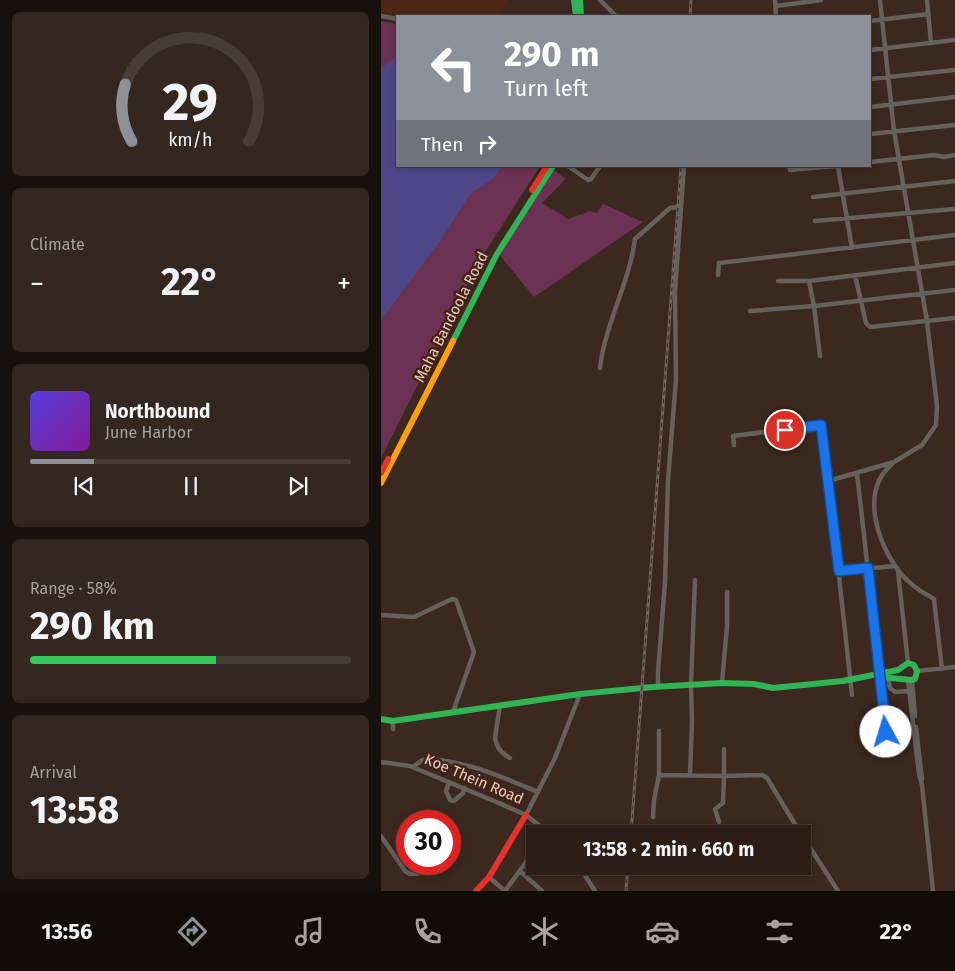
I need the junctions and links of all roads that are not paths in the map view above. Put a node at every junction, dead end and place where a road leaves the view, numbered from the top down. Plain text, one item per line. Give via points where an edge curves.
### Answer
1 (574, 0) edge
2 (579, 0) edge
3 (600, 0) edge
4 (821, 0) edge
5 (880, 0) edge
6 (927, 0) edge
7 (775, 3) edge
8 (928, 14) junction
9 (576, 15) edge
10 (581, 15) edge
11 (615, 15) edge
12 (381, 16) edge
13 (396, 19) edge
14 (882, 19) junction
15 (871, 21) edge
16 (955, 40) edge
17 (931, 43) junction
18 (885, 48) junction
19 (871, 50) edge
20 (955, 70) edge
21 (889, 77) junction
22 (871, 79) edge
23 (955, 97) edge
24 (891, 104) junction
25 (871, 107) edge
26 (955, 125) edge
27 (894, 132) junction
28 (871, 134) edge
29 (955, 156) edge
30 (898, 158) junction
31 (871, 162) edge
32 (546, 167) edge
33 (552, 167) edge
34 (570, 167) edge
35 (599, 167) edge
36 (684, 167) edge
37 (790, 167) edge
38 (824, 167) edge
39 (836, 167) edge
40 (955, 181) edge
41 (904, 188) junction
42 (841, 192) junction
43 (813, 197) dead end
44 (678, 208) dead end
45 (955, 209) edge
46 (908, 214) junction
47 (847, 219) junction
48 (815, 222) dead end
49 (955, 236) edge
50 (912, 240) junction
51 (852, 248) junction
52 (955, 263) edge
53 (917, 267) junction
54 (718, 275) dead end
55 (855, 275) junction
56 (778, 280) dead end
57 (809, 281) junction
58 (955, 290) edge
59 (922, 294) junction
60 (861, 300) junction
61 (814, 306) junction
62 (750, 311) dead end
63 (955, 318) edge
64 (927, 321) junction
65 (820, 356) dead end
66 (600, 368) dead end
67 (734, 445) dead end
68 (894, 462) junction
69 (857, 473) junction
70 (381, 474) edge
71 (828, 481) junction
72 (381, 483) edge
73 (868, 568) junction
74 (897, 568) junction
75 (839, 571) junction
76 (695, 580) dead end
77 (727, 592) dead end
78 (381, 615) edge
79 (908, 663) junction
80 (955, 667) edge
81 (942, 669) junction
82 (917, 671) junction
83 (883, 676) junction
84 (850, 680) junction
85 (910, 681) junction
86 (722, 683) junction
87 (691, 684) junction
88 (658, 686) junction
89 (909, 691) junction
90 (580, 694) junction
91 (851, 695) dead end
92 (500, 705) junction
93 (453, 712) junction
94 (381, 719) edge
95 (393, 721) junction
96 (393, 729) dead end
97 (659, 731) dead end
98 (886, 732) dead end
99 (724, 749) dead end
100 (510, 758) dead end
101 (381, 762) edge
102 (413, 767) junction
103 (659, 775) junction
104 (690, 775) junction
105 (724, 776) junction
106 (449, 782) junction
107 (922, 785) junction
108 (465, 788) junction
109 (538, 792) junction
110 (526, 815) junction
111 (653, 817) dead end
112 (719, 822) dead end
113 (538, 825) edge
114 (796, 825) edge
115 (381, 836) edge
116 (811, 848) edge
117 (396, 858) edge
118 (526, 863) edge
119 (520, 871) junction
120 (585, 875) edge
121 (489, 877) junction
122 (476, 891) edge
123 (505, 891) edge
124 (543, 891) edge
125 (595, 891) edge
126 (838, 891) edge
127 (933, 891) edge

1 - 9 main road
2 - 10 main road
3 - 11 street
4 - 7 street
5 - 14 street
6 - 8 street
8 - 14 street
8 - 17 street
12 - 13 street
14 - 15 street
14 - 18 street
16 - 17 street
17 - 18 street
18 - 19 street
18 - 21 street
20 - 21 street
21 - 22 street
21 - 24 street
23 - 24 street
24 - 25 street
24 - 27 street
26 - 27 street
27 - 28 street
27 - 30 street
29 - 30 street
30 - 31 street
30 - 41 street
32 - 70 main road, Maha Bandoola Road via 493,253
33 - 72 main road, Maha Bandoola Road via 497,254
34 - 35 street via 589,180
36 - 88 street via 675,286 676,378
37 - 38 street via 790,170
39 - 42 street
40 - 41 street
41 - 42 street
41 - 46 street
42 - 43 street
42 - 47 street
44 - 66 street via 670,208 635,240
45 - 46 street
46 - 47 street
46 - 50 street
47 - 48 street
47 - 51 street
49 - 50 street
50 - 51 street
50 - 53 street
51 - 54 street via 719,263
52 - 53 street
53 - 55 street
53 - 59 street
55 - 57 street
55 - 60 street
56 - 57 street
57 - 61 street
58 - 59 street
59 - 60 street
59 - 64 street
60 - 61 street
60 - 64 street via 870,327
61 - 62 street
61 - 65 street
63 - 64 street
64 - 68 street via 937,406 936,424 922,445
67 - 71 street via 733,436 821,425
68 - 69 street
68 - 74 street via 880,480 874,511 884,547
69 - 71 street
69 - 73 street
71 - 75 street
73 - 74 street
73 - 75 street
73 - 83 street
74 - 79 street
74 - 81 street via 934,599
75 - 84 street
76 - 87 street
77 - 86 street
78 - 93 street via 414,617 456,600 475,652
79 - 82 main road
79 - 83 main road
80 - 81 street
81 - 82 street
82 - 85 main road via 915,679
83 - 84 main road
83 - 85 main road
83 - 89 street via 895,692
83 - 98 street
84 - 86 main road via 773,688
84 - 91 street
85 - 89 street
85 - 107 street
86 - 87 main road
87 - 88 main road
87 - 104 street
88 - 90 main road
89 - 107 street
90 - 92 main road
90 - 109 street
92 - 93 main road
92 - 100 street via 496,744 500,752
93 - 95 main road
94 - 95 main road
95 - 96 street
97 - 103 street
99 - 105 street
101 - 102 street, Koe Thein Road
102 - 106 street, Koe Thein Road
102 - 109 street via 427,759 467,765
103 - 104 street
103 - 111 street
104 - 105 street
105 - 112 street via 723,803 715,808
105 - 114 street via 762,775 767,778
106 - 108 street, Koe Thein Road
106 - 108 street via 446,791 450,800 457,800
107 - 127 street
108 - 110 street, Koe Thein Road
109 - 110 street
110 - 113 street, Koe Thein Road
110 - 121 main road
115 - 117 street
116 - 126 street
118 - 119 street
119 - 123 street
119 - 124 street
120 - 125 street
121 - 122 main road
121 - 123 street

